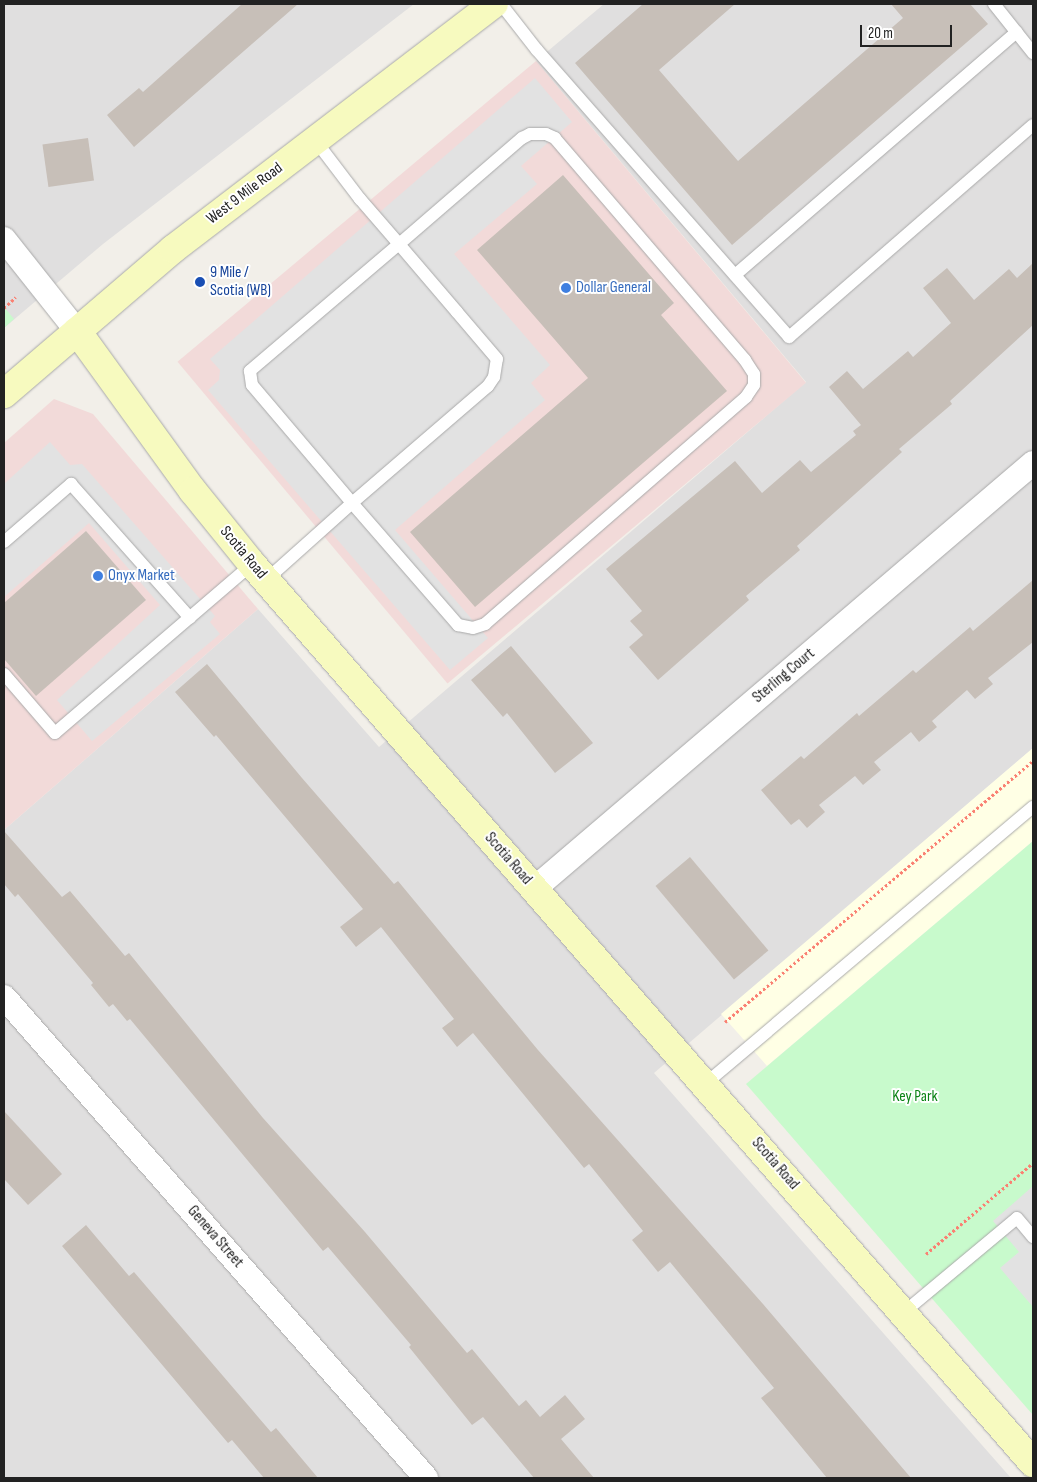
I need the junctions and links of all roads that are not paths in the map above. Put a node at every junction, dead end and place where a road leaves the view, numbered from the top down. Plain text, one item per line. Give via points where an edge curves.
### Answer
1 (994, 4) edge
2 (491, 5) edge
3 (1016, 32) junction
4 (1033, 53) edge
5 (1033, 125) edge
6 (315, 140) junction
7 (4, 239) edge
8 (399, 244) junction
9 (735, 275) junction
10 (77, 331) junction
11 (4, 394) edge
12 (1033, 463) edge
13 (352, 503) junction
14 (4, 542) edge
15 (259, 572) junction
16 (190, 618) junction
17 (4, 674) edge
18 (1033, 807) edge
19 (534, 889) junction
20 (4, 997) edge
21 (705, 1084) junction
22 (1033, 1237) edge
23 (904, 1313) junction
24 (1033, 1463) edge
25 (426, 1478) edge

1 - 3 lane
2 - 6 street, West 9 Mile Road
2 - 9 lane via 537,50
3 - 4 lane
3 - 9 lane
5 - 9 lane via 789,337
6 - 8 lane
6 - 10 street, West 9 Mile Road via 173,249
7 - 10 street, Scotia Road
8 - 13 lane via 497,359 494,377 488,386
8 - 13 lane via 250,371 252,385
8 - 13 lane via 522,138 546,134 555,138 745,360 754,374 754,385 746,397 485,624 473,628 458,625
10 - 11 street, West 9 Mile Road
10 - 15 street, Scotia Road via 192,491
12 - 19 street, Sterling Court
13 - 15 lane
14 - 16 lane via 70,484
15 - 16 lane
15 - 19 street, Scotia Road
16 - 17 lane via 56,733
18 - 21 lane
19 - 21 street, Scotia Road
20 - 25 street, Geneva Street
21 - 23 street, Scotia Road
22 - 23 lane via 1017,1218
23 - 24 street, Scotia Road

